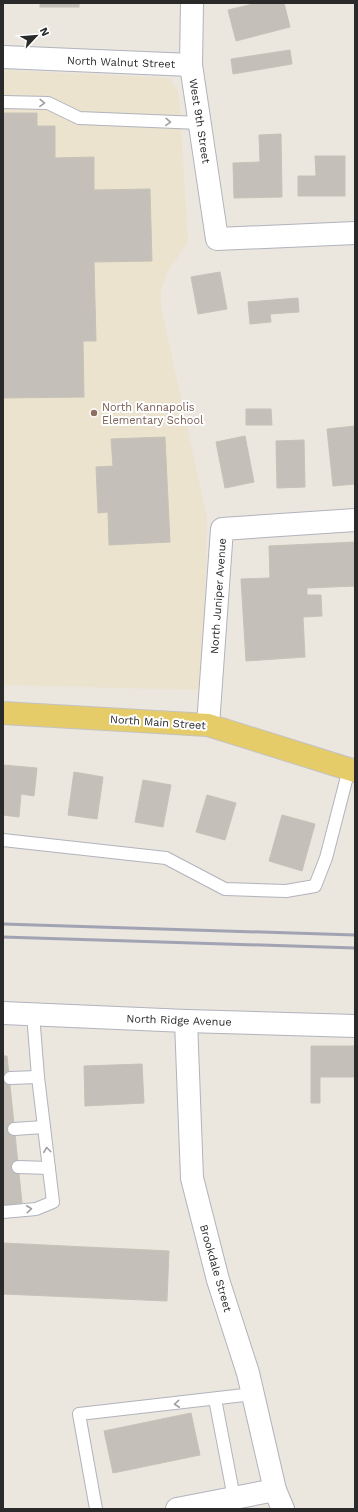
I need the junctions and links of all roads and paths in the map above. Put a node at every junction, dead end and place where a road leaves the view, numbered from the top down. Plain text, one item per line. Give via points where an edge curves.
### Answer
1 (192, 3) edge
2 (3, 57) edge
3 (191, 65) junction
4 (3, 102) edge
5 (200, 123) junction
6 (355, 233) edge
7 (355, 520) edge
8 (3, 713) edge
9 (208, 725) junction
10 (352, 770) edge
11 (3, 840) edge
12 (3, 1012) edge
13 (33, 1014) junction
14 (186, 1021) junction
15 (355, 1026) edge
16 (38, 1077) junction
17 (10, 1078) dead end
18 (44, 1127) junction
19 (14, 1129) dead end
20 (18, 1168) dead end
21 (49, 1168) junction
22 (3, 1212) edge
23 (253, 1394) junction
24 (215, 1399) junction
25 (234, 1498) junction
26 (279, 1499) edge
27 (96, 1509) edge
28 (177, 1509) edge

1 - 3 street, West 9th Street
2 - 3 street, North Walnut Street
3 - 5 street, West 9th Street
4 -> 5 lane via 48,103 79,118
5 - 6 street, West 9th Street via 218,238
7 - 9 street, North Juniper Avenue via 222,529
8 - 9 main road, North Main Street
9 - 10 main road, North Main Street
10 - 11 lane via 315,886 286,891 224,889 166,858
12 - 13 street, North Ridge Avenue
13 - 14 street, North Ridge Avenue
13 - 16 lane
14 - 15 street, North Ridge Avenue
14 - 23 street, Brookdale Street via 192,1178 218,1280
16 - 17 lane
16 - 18 lane
18 - 19 lane
21 -> 18 lane
20 - 21 lane
22 -> 21 lane via 36,1209 53,1202
23 - 24 lane
23 - 26 street, Brookdale Street
24 - 25 lane
24 -> 27 lane via 79,1414
25 - 26 street
25 - 28 street

